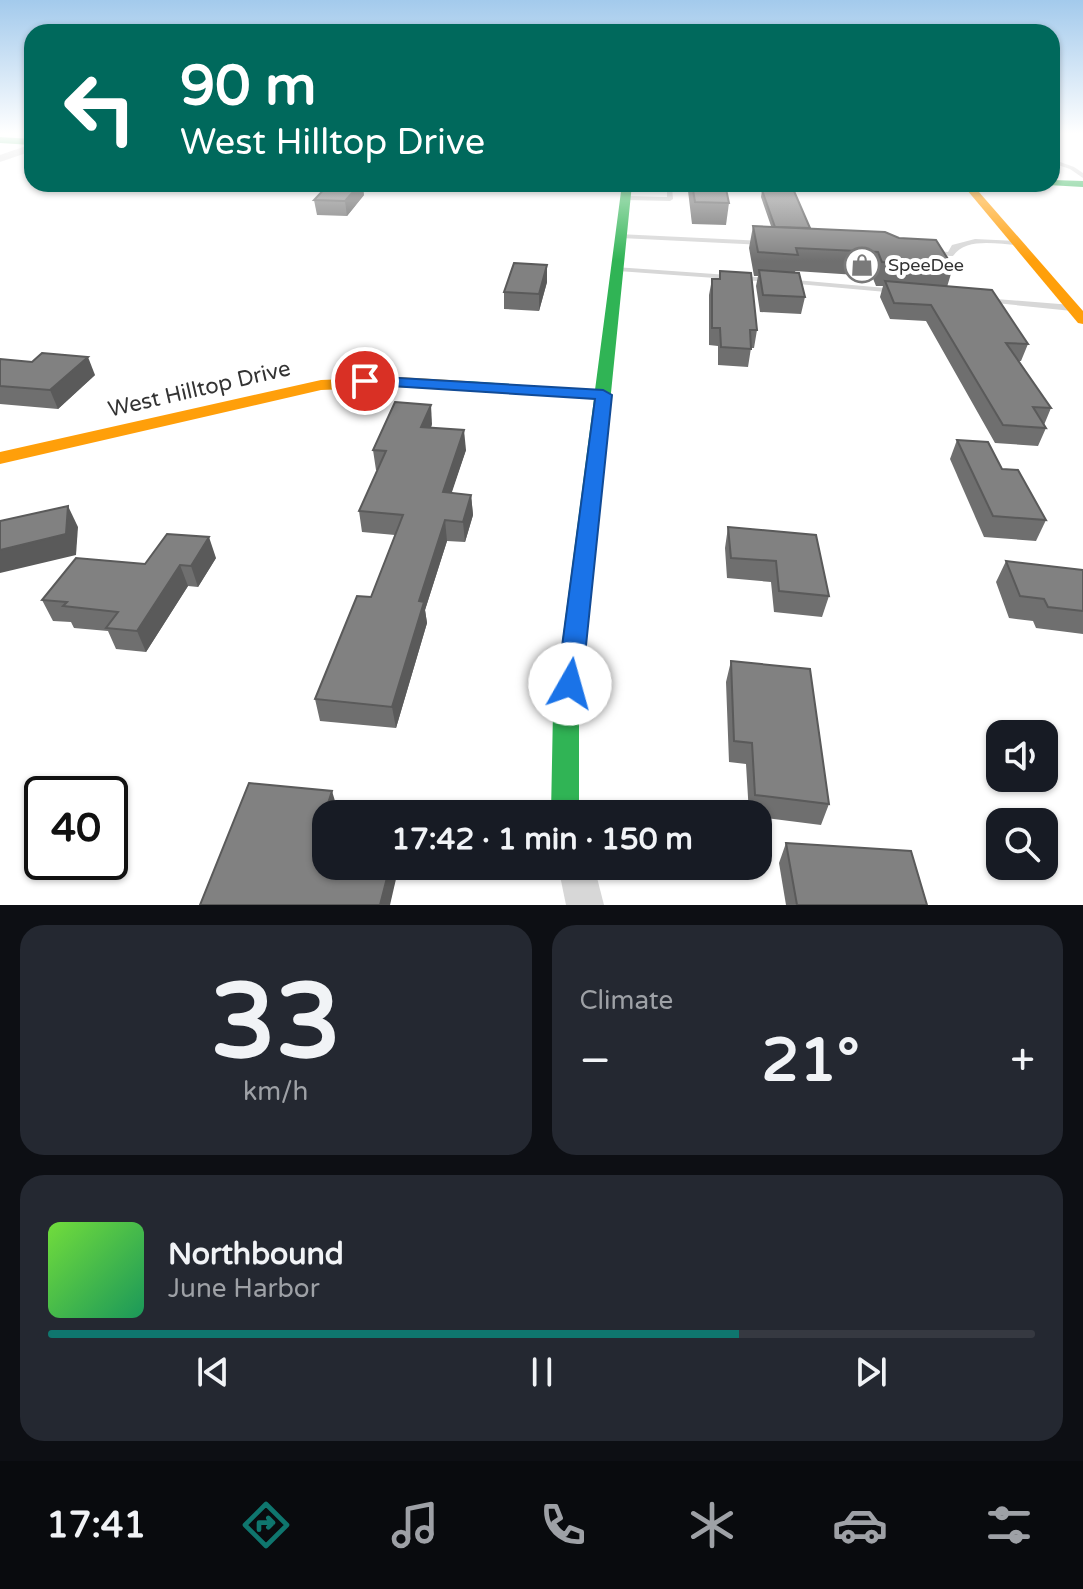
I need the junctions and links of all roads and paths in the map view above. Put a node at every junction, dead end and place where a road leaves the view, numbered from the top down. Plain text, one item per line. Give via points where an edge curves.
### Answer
1 (1060, 183) edge
2 (1083, 184) edge
3 (626, 192) edge
4 (632, 192) edge
5 (670, 192) edge
6 (974, 192) edge
7 (621, 236) junction
8 (773, 243) edge
9 (1017, 243) junction
10 (921, 252) edge
11 (618, 269) junction
12 (907, 292) edge
13 (978, 299) edge
14 (1078, 314) edge
15 (603, 395) junction
16 (0, 458) edge
17 (565, 800) edge
18 (579, 880) edge
19 (585, 905) edge

1 - 2 street
3 - 7 street
4 - 5 lane via 670,199
6 - 9 street
7 - 8 lane
7 - 11 street
9 - 10 lane via 975,241 950,254
9 - 14 street
11 - 12 lane
11 - 15 street
13 - 14 lane
15 - 16 street, West Hilltop Drive via 397,382 321,385
15 - 17 street via 566,711
18 - 19 street

